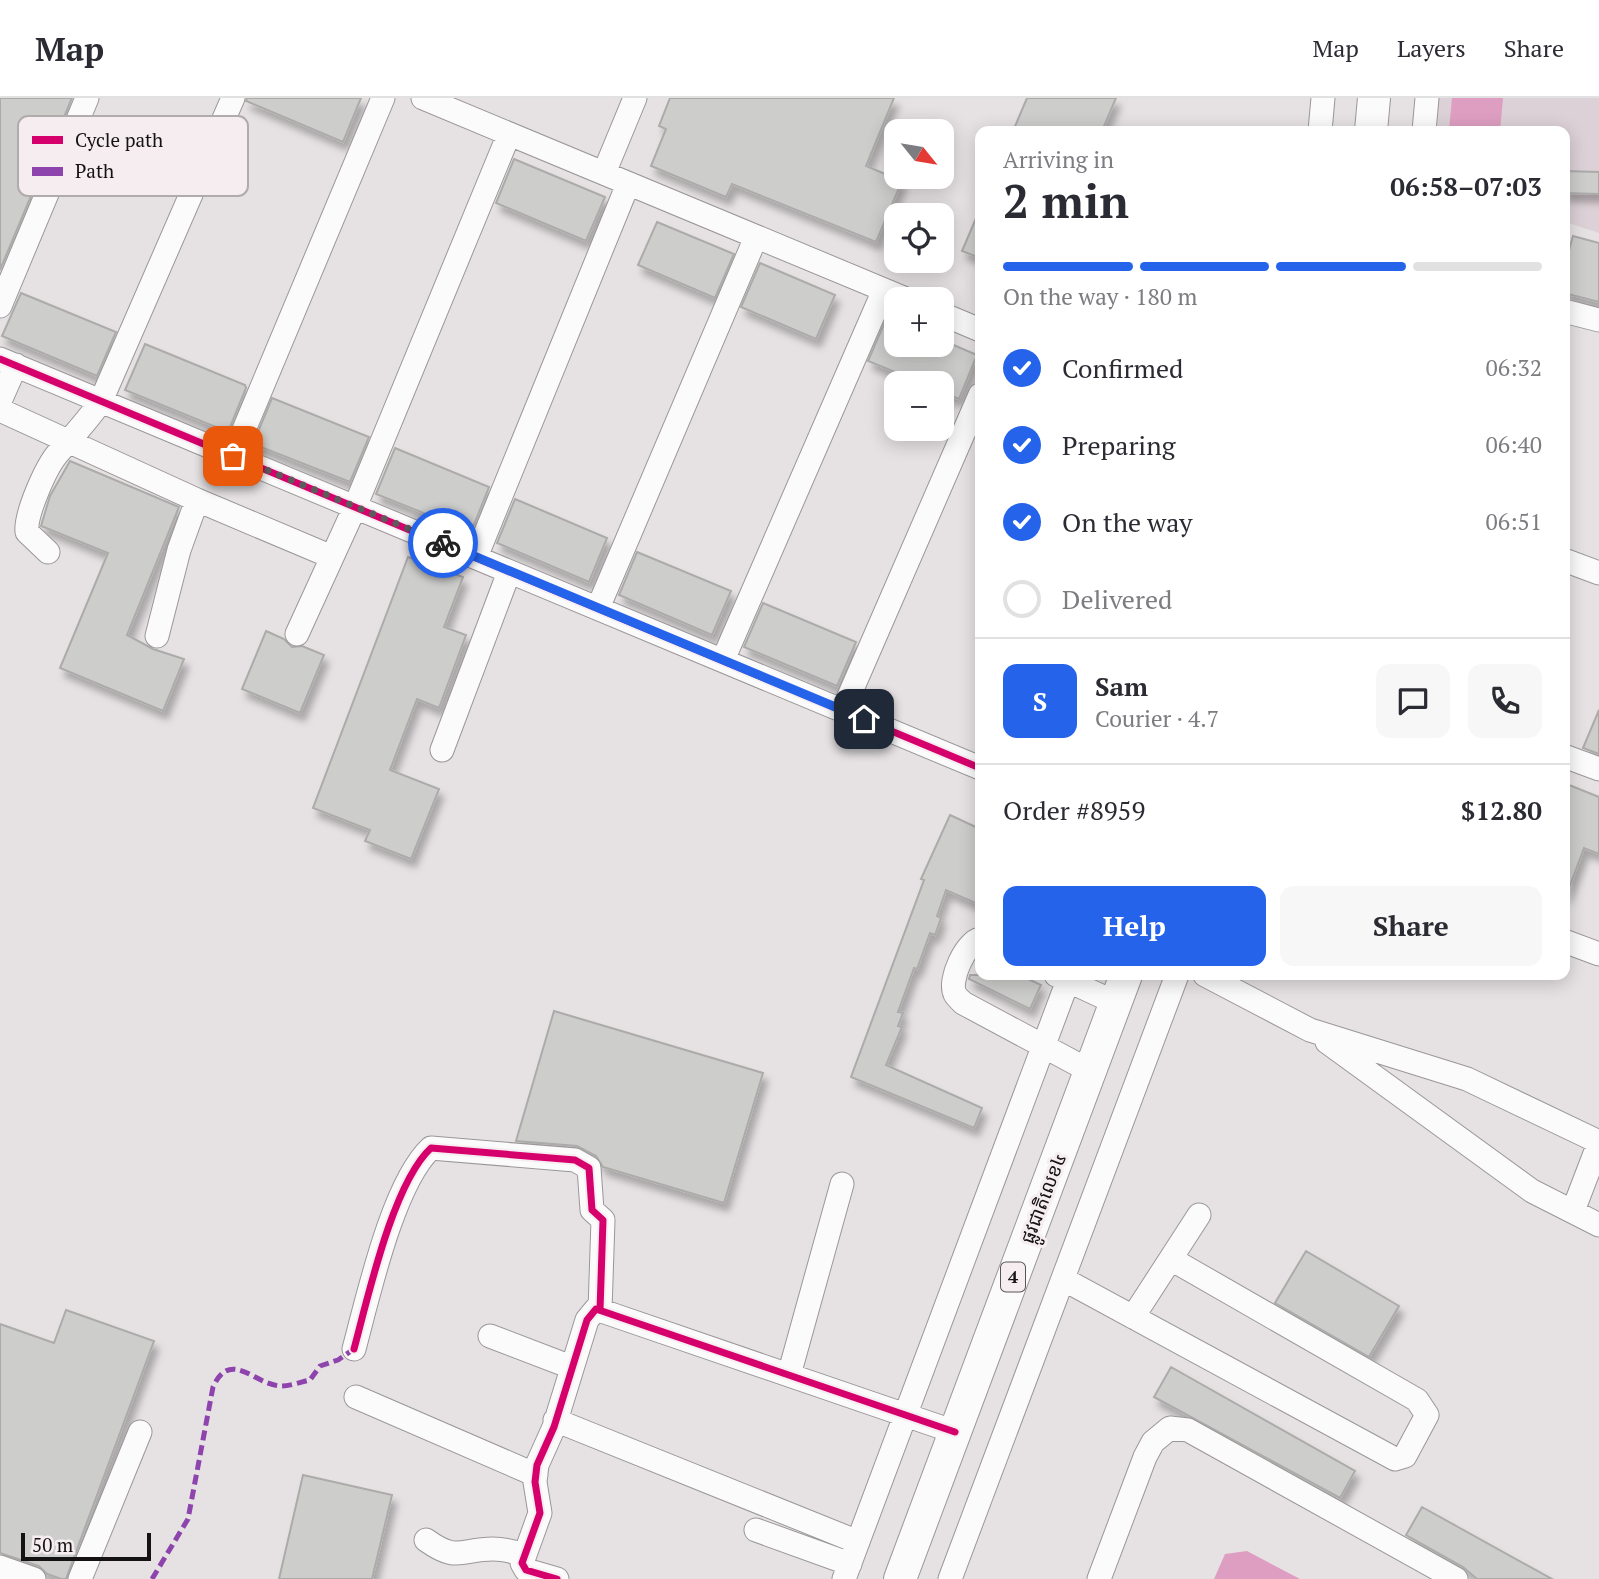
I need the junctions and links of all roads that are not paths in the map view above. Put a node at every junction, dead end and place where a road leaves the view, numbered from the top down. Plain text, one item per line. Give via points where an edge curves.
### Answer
1 (87, 98) edge
2 (233, 98) edge
3 (383, 98) edge
4 (423, 98) edge
5 (635, 98) edge
6 (1323, 98) edge
7 (1374, 98) edge
8 (1427, 98) edge
9 (79, 116) edge
10 (225, 116) edge
11 (1320, 126) edge
12 (1371, 126) edge
13 (1424, 126) edge
14 (509, 134) junction
15 (604, 173) junction
16 (628, 184) junction
17 (46, 196) edge
18 (190, 196) edge
19 (756, 237) junction
20 (884, 290) joint
21 (0, 306) edge
22 (1570, 313) edge
23 (954, 319) edge
24 (1599, 320) edge
25 (975, 328) edge
26 (8, 362) edge
27 (0, 401) edge
28 (101, 401) junction
29 (975, 407) edge
30 (0, 410) edge
31 (69, 443) junction
32 (233, 456) junction
33 (197, 500) junction
34 (355, 507) junction
35 (48, 552) dead end
36 (332, 556) junction
37 (476, 557) junction
38 (1570, 562) edge
39 (509, 572) junction
40 (1599, 573) edge
41 (598, 608) junction
42 (297, 634) dead end
43 (157, 636) dead end
44 (723, 660) junction
45 (843, 710) junction
46 (442, 750) dead end
47 (1570, 758) edge
48 (975, 759) edge
49 (1599, 769) edge
50 (975, 942) edge
51 (1570, 943) edge
52 (1599, 954) edge
53 (1064, 980) edge
54 (1079, 980) edge
55 (1175, 980) edge
56 (1215, 980) edge
57 (1121, 989) edge
58 (1310, 1030) junction
59 (1043, 1047) junction
60 (1090, 1072) junction
61 (1599, 1142) edge
62 (842, 1184) dead end
63 (1573, 1212) junction
64 (1199, 1215) dead end
65 (1599, 1225) edge
66 (1171, 1259) junction
67 (1063, 1279) junction
68 (600, 1310) junction
69 (1133, 1317) junction
70 (490, 1336) dead end
71 (354, 1349) dead end
72 (571, 1367) junction
73 (789, 1376) junction
74 (356, 1397) dead end
75 (905, 1416) junction
76 (555, 1420) junction
77 (140, 1432) dead end
78 (955, 1432) junction
79 (536, 1475) junction
80 (756, 1530) dead end
81 (426, 1540) dead end
82 (858, 1542) junction
83 (526, 1555) junction
84 (0, 1567) edge
85 (847, 1572) edge
86 (34, 1579) edge
87 (80, 1579) edge
88 (557, 1579) edge
89 (900, 1579) edge
90 (950, 1579) edge
91 (1099, 1579) edge
92 (1456, 1579) edge

1 - 9 street
2 - 10 street
3 - 32 street
4 - 14 street
5 - 15 street
6 - 11 street
7 - 12 highway
8 - 13 street
14 - 15 street
14 - 34 street
15 - 16 street
16 - 19 street
16 - 37 street
17 - 21 street
18 - 28 street
19 - 20 street
19 - 41 street
20 - 44 street
22 - 24 street
23 - 25 street
26 - 27 street
26 - 28 street
28 - 31 street
28 - 32 street
29 - 45 street
30 - 31 street
31 - 33 street
31 - 35 street via 58,453 26,522 27,533
32 - 34 street
33 - 36 street
33 - 43 street
34 - 36 street
34 - 37 street
36 - 42 street
37 - 39 street
38 - 40 street
39 - 41 street
39 - 46 street
41 - 44 street
44 - 45 street
45 - 48 street
47 - 49 street
50 - 59 street via 968,945 953,984 955,995
51 - 52 street
53 - 59 street
54 - 57 street
55 - 67 street
56 - 58 street
57 - 60 highway, ផ្លូវជាតិលេខ៤ / 4
58 - 61 street via 1467,1079
58 - 63 street via 1532,1191
59 - 60 street
59 - 75 street
60 - 78 highway, ផ្លូវជាតិលេខ៤ / 4
61 - 63 street
62 - 73 street
63 - 65 street
64 - 66 street
66 - 69 street
66 - 69 street via 1417,1400 1427,1415 1405,1456 1395,1459
67 - 69 street
67 - 90 street
68 - 71 street via 603,1220 592,1209 589,1168 575,1160 431,1148 413,1170 381,1248
68 - 72 street via 591,1312
68 - 73 street
70 - 72 street
72 - 76 street
73 - 75 street
74 - 79 street
75 - 78 street
75 - 82 street
76 - 79 street
76 - 82 street
77 - 87 street
78 - 89 highway, ផ្លូវជាតិលេខ៤ / 4
79 - 83 street via 540,1513
80 - 85 street
81 - 83 street via 442,1552 463,1555 490,1549
82 - 85 street
83 - 88 street via 523,1567
84 - 86 street
91 - 92 street via 1145,1457 1153,1442 1170,1428 1188,1430

